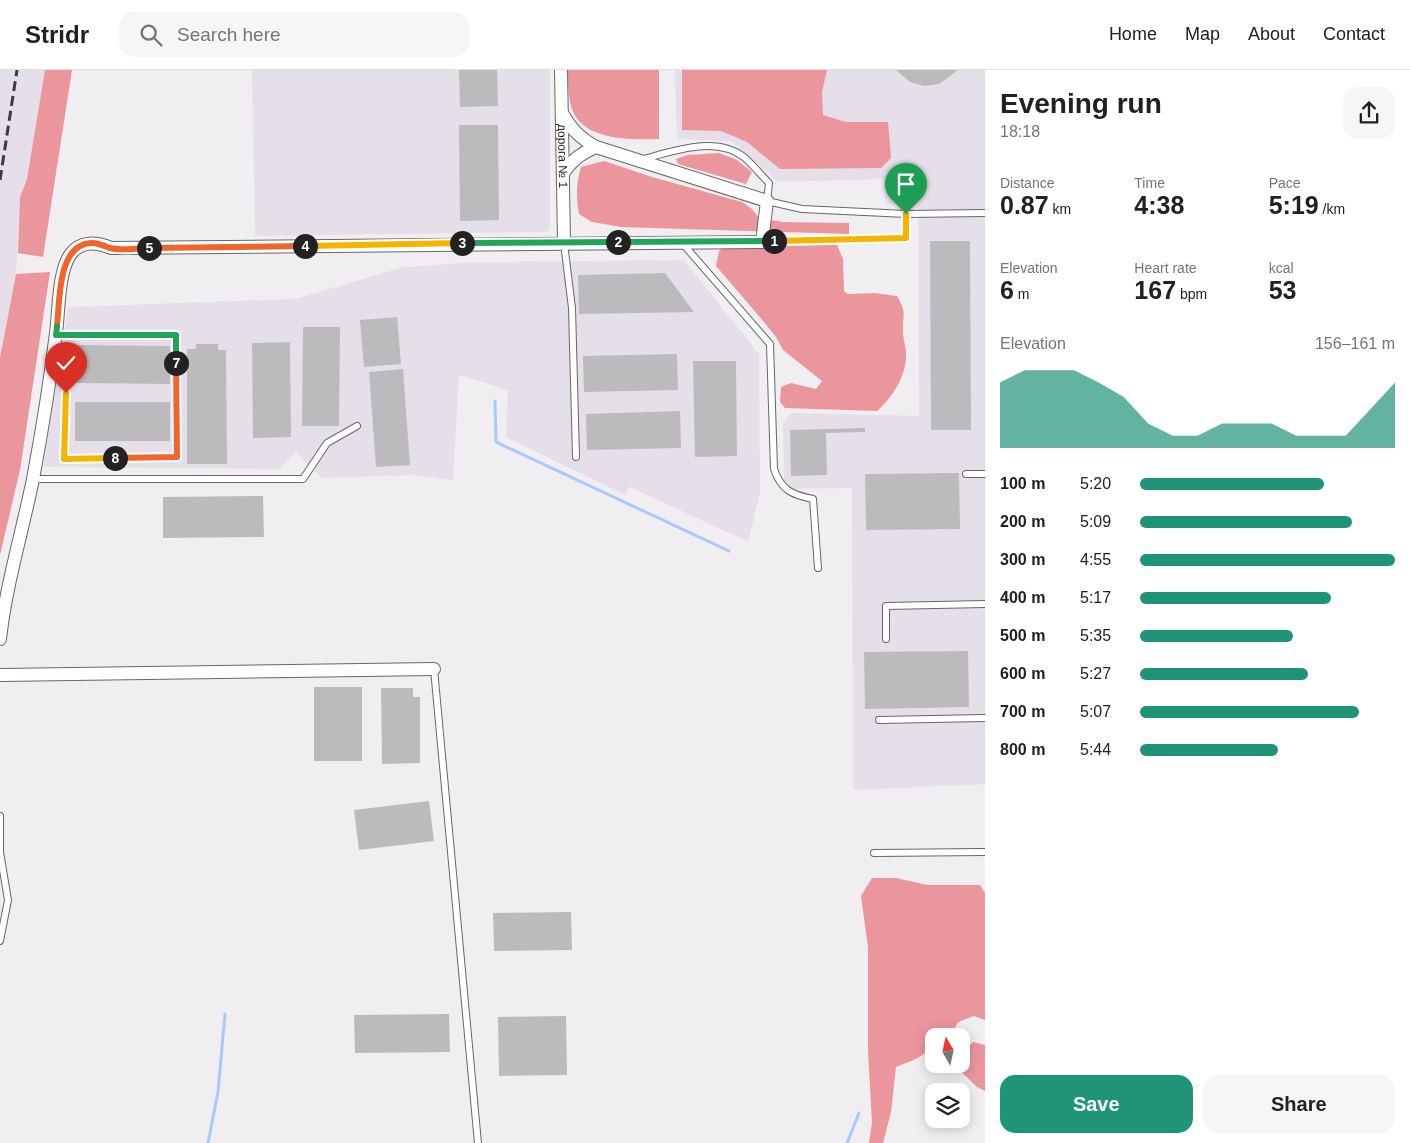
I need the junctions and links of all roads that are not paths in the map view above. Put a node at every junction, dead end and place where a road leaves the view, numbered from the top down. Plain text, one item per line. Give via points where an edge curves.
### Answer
1 (561, 70) edge
2 (562, 113) junction
3 (596, 147) junction
4 (640, 160) junction
5 (564, 172) junction
6 (767, 201) junction
7 (985, 212) edge
8 (906, 214) junction
9 (564, 242) junction
10 (762, 242) junction
11 (682, 243) junction
12 (56, 335) junction
13 (66, 393) dead end
14 (357, 426) dead end
15 (576, 457) dead end
16 (966, 474) dead end
17 (985, 474) edge
18 (33, 479) junction
19 (818, 568) dead end
20 (985, 604) edge
21 (886, 639) dead end
22 (0, 640) edge
23 (434, 669) joint
24 (0, 675) edge
25 (985, 718) edge
26 (879, 720) dead end
27 (0, 816) edge
28 (985, 852) edge
29 (874, 853) dead end
30 (0, 941) edge
31 (478, 1143) edge

1 - 2 street, дорога № 1
2 - 3 street via 582,139
2 - 5 street, дорога № 1
3 - 4 street
3 - 5 street via 572,160
4 - 6 street
4 - 6 lane via 679,149 721,147 744,157 769,183
5 - 9 street, дорога № 1
6 - 8 lane via 802,209
6 - 10 street
7 - 8 lane
8 - 10 lane via 906,238
9 - 11 street
9 - 12 street via 111,248 91,243 71,252 64,264
9 - 15 lane via 572,308
10 - 11 street
11 - 19 lane via 770,344 774,469 791,494 813,499
12 - 13 lane via 176,335 177,457 64,459
12 - 18 street
14 - 18 lane via 327,444 303,479
16 - 17 lane
18 - 22 street
20 - 21 lane via 886,606
23 - 24 street
23 - 31 lane
25 - 26 lane
27 - 30 lane via 0,852 8,900
28 - 29 lane

